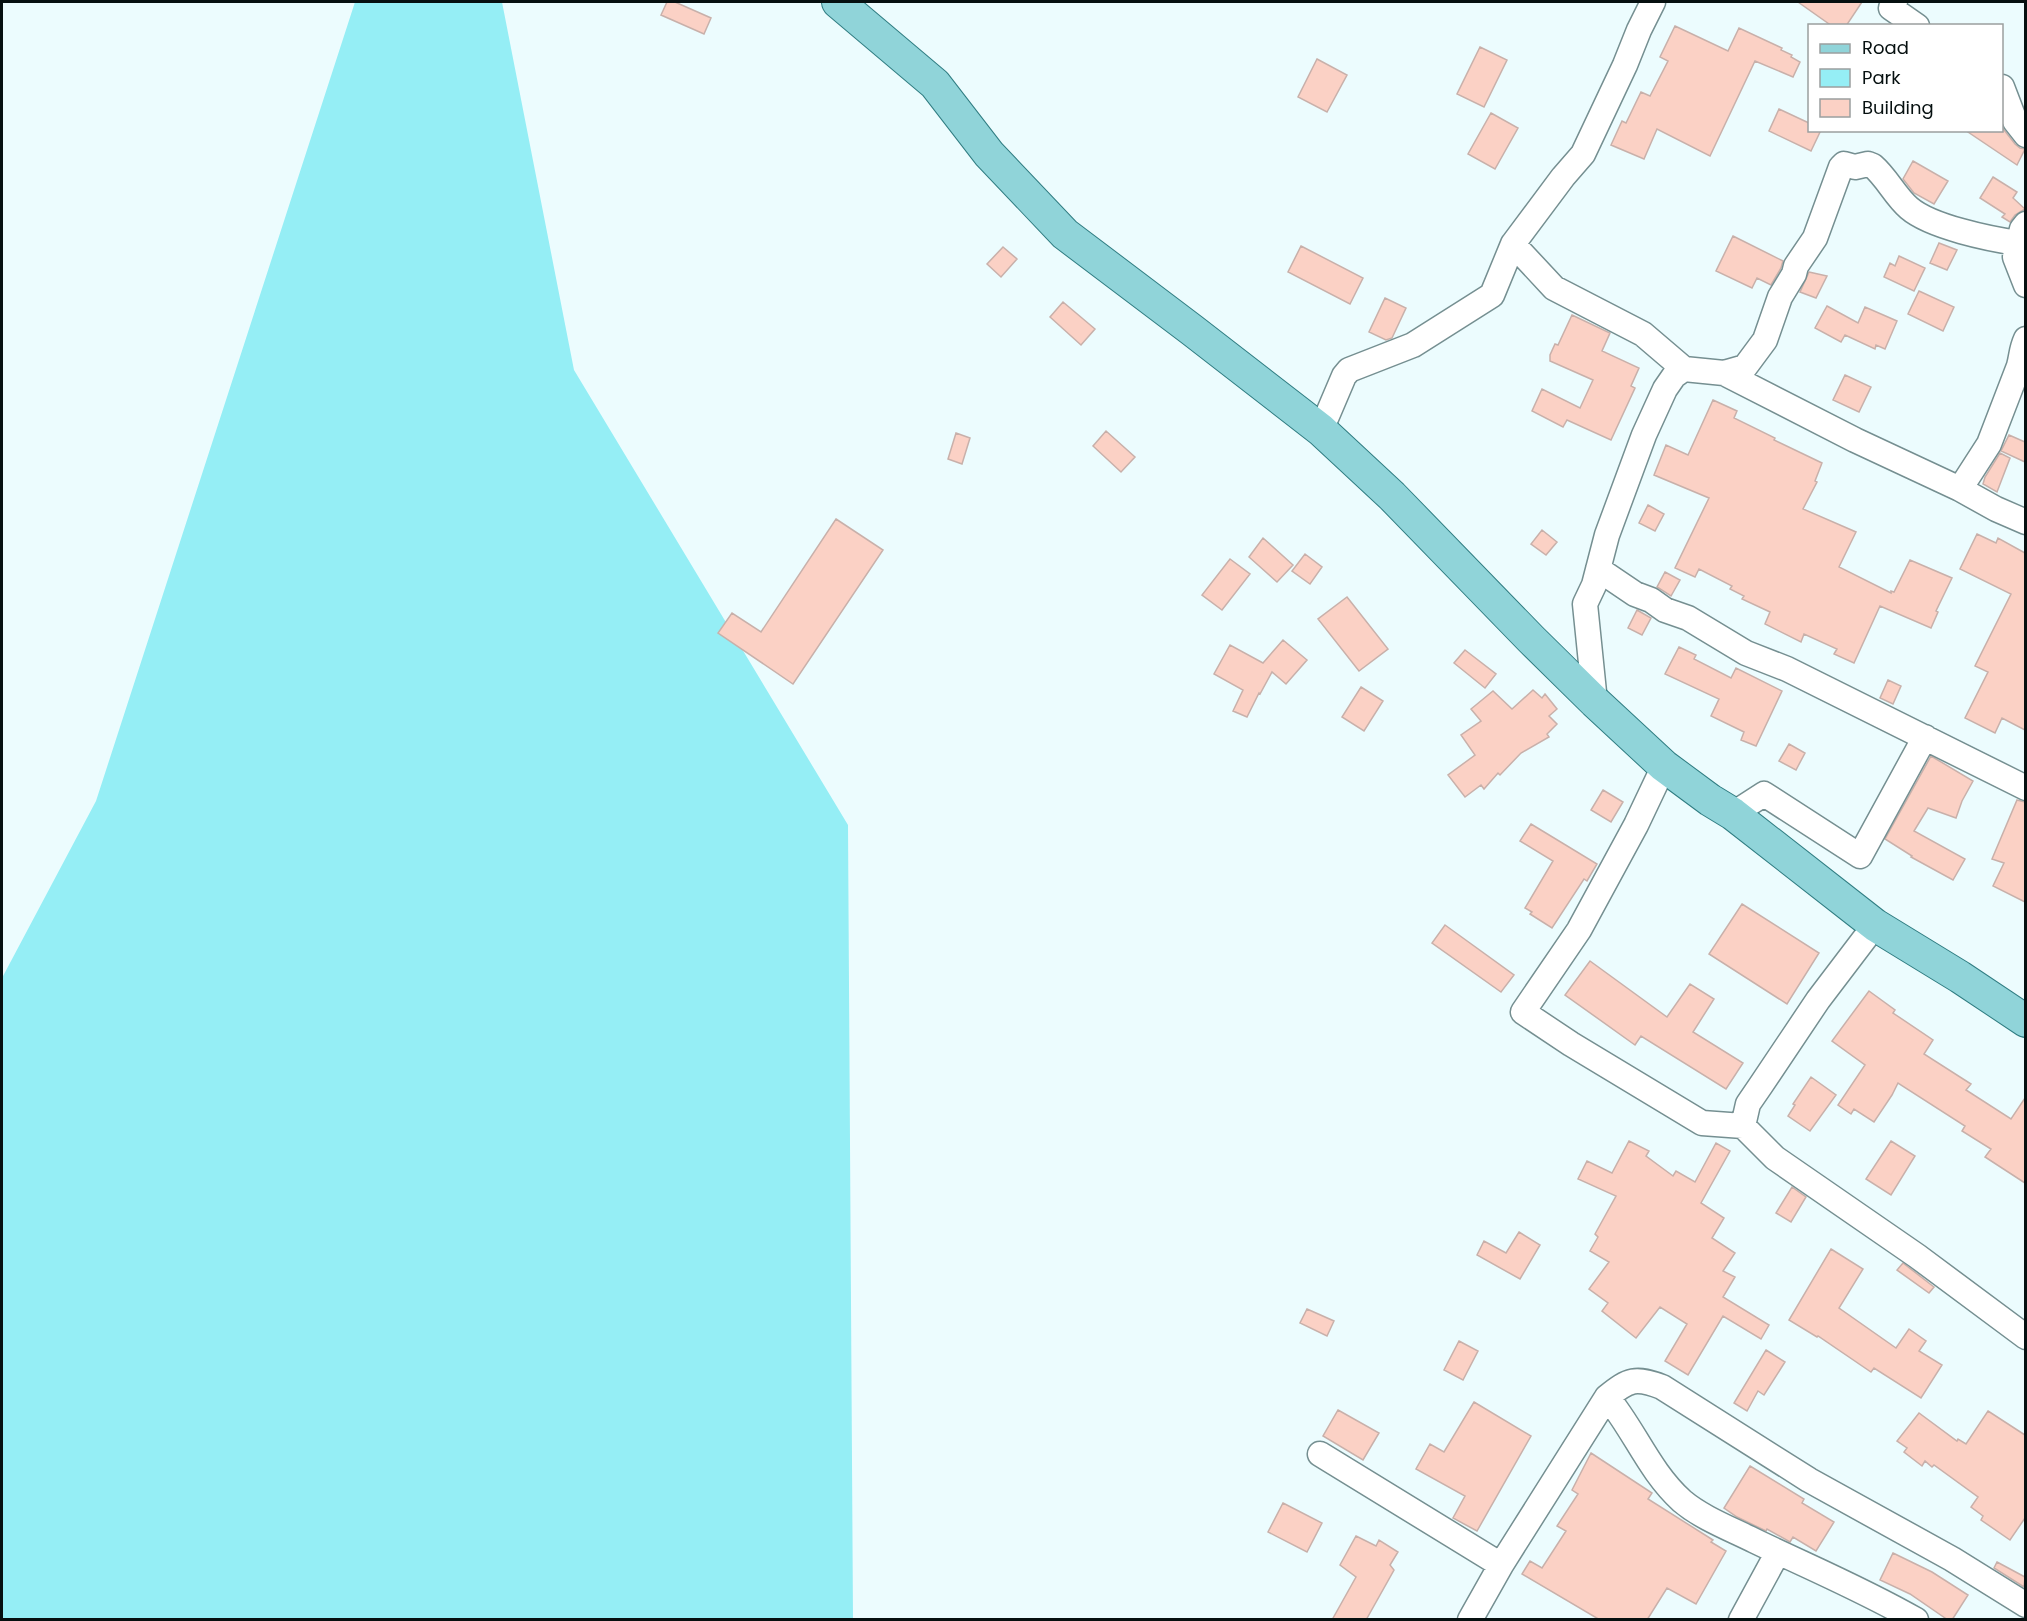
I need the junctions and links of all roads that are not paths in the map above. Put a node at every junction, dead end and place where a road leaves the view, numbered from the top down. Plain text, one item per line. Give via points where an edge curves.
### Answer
1 (838, 2) edge
2 (1653, 2) edge
3 (1895, 2) edge
4 (1914, 24) edge
5 (2003, 82) edge
6 (2003, 92) edge
7 (2025, 92) edge
8 (2025, 135) edge
9 (2022, 234) edge
10 (1513, 244) junction
11 (2025, 285) edge
12 (2025, 339) edge
13 (1683, 369) junction
14 (1724, 373) junction
15 (1321, 430) junction
16 (1960, 489) junction
17 (2025, 522) edge
18 (1598, 568) junction
19 (1619, 583) junction
20 (1589, 597) junction
21 (1595, 702) junction
22 (1925, 738) junction
23 (1664, 766) junction
24 (2025, 788) edge
25 (1733, 814) junction
26 (1875, 925) junction
27 (2025, 1021) edge
28 (1743, 1126) junction
29 (2025, 1337) edge
30 (1607, 1397) junction
31 (1320, 1454) dead end
32 (1778, 1552) junction
33 (1501, 1565) junction
34 (2025, 1605) edge
35 (1470, 1620) edge
36 (1741, 1620) edge
37 (1916, 1620) edge

1 - 15 main road via 934,84 989,154 1065,234
2 - 10 street via 1583,154
3 - 4 street via 1891,8
5 - 7 street
6 - 8 street
9 - 11 street via 2015,257
9 - 14 street via 1986,238 1920,216 1873,166 1844,164 1815,238 1780,297 1765,340 1745,367
10 - 13 street via 1554,288 1643,334
10 - 15 street via 1489,299 1413,345 1349,370
12 - 16 street via 1992,438
13 - 14 street
13 - 18 street via 1665,389 1644,435
14 - 16 street
15 - 21 main road via 1392,496
16 - 17 street
18 - 19 street
18 - 20 street
19 - 20 street
19 - 22 street via 1746,653 1787,669
20 - 21 street via 1585,604
21 - 23 main road
22 - 24 street
22 - 25 street via 1860,856 1764,794
23 - 25 main road
23 - 28 street via 1579,930 1523,1012 1702,1123
25 - 26 main road
26 - 27 main road
26 - 28 street via 1818,1000 1748,1104
28 - 29 street via 1775,1158
30 - 32 street via 1620,1412 1653,1470 1683,1502
30 - 33 street
30 - 34 street via 1624,1383 1645,1380 1662,1387 1809,1480 1942,1553
31 - 33 street
32 - 36 street
32 - 37 street
33 - 35 street

